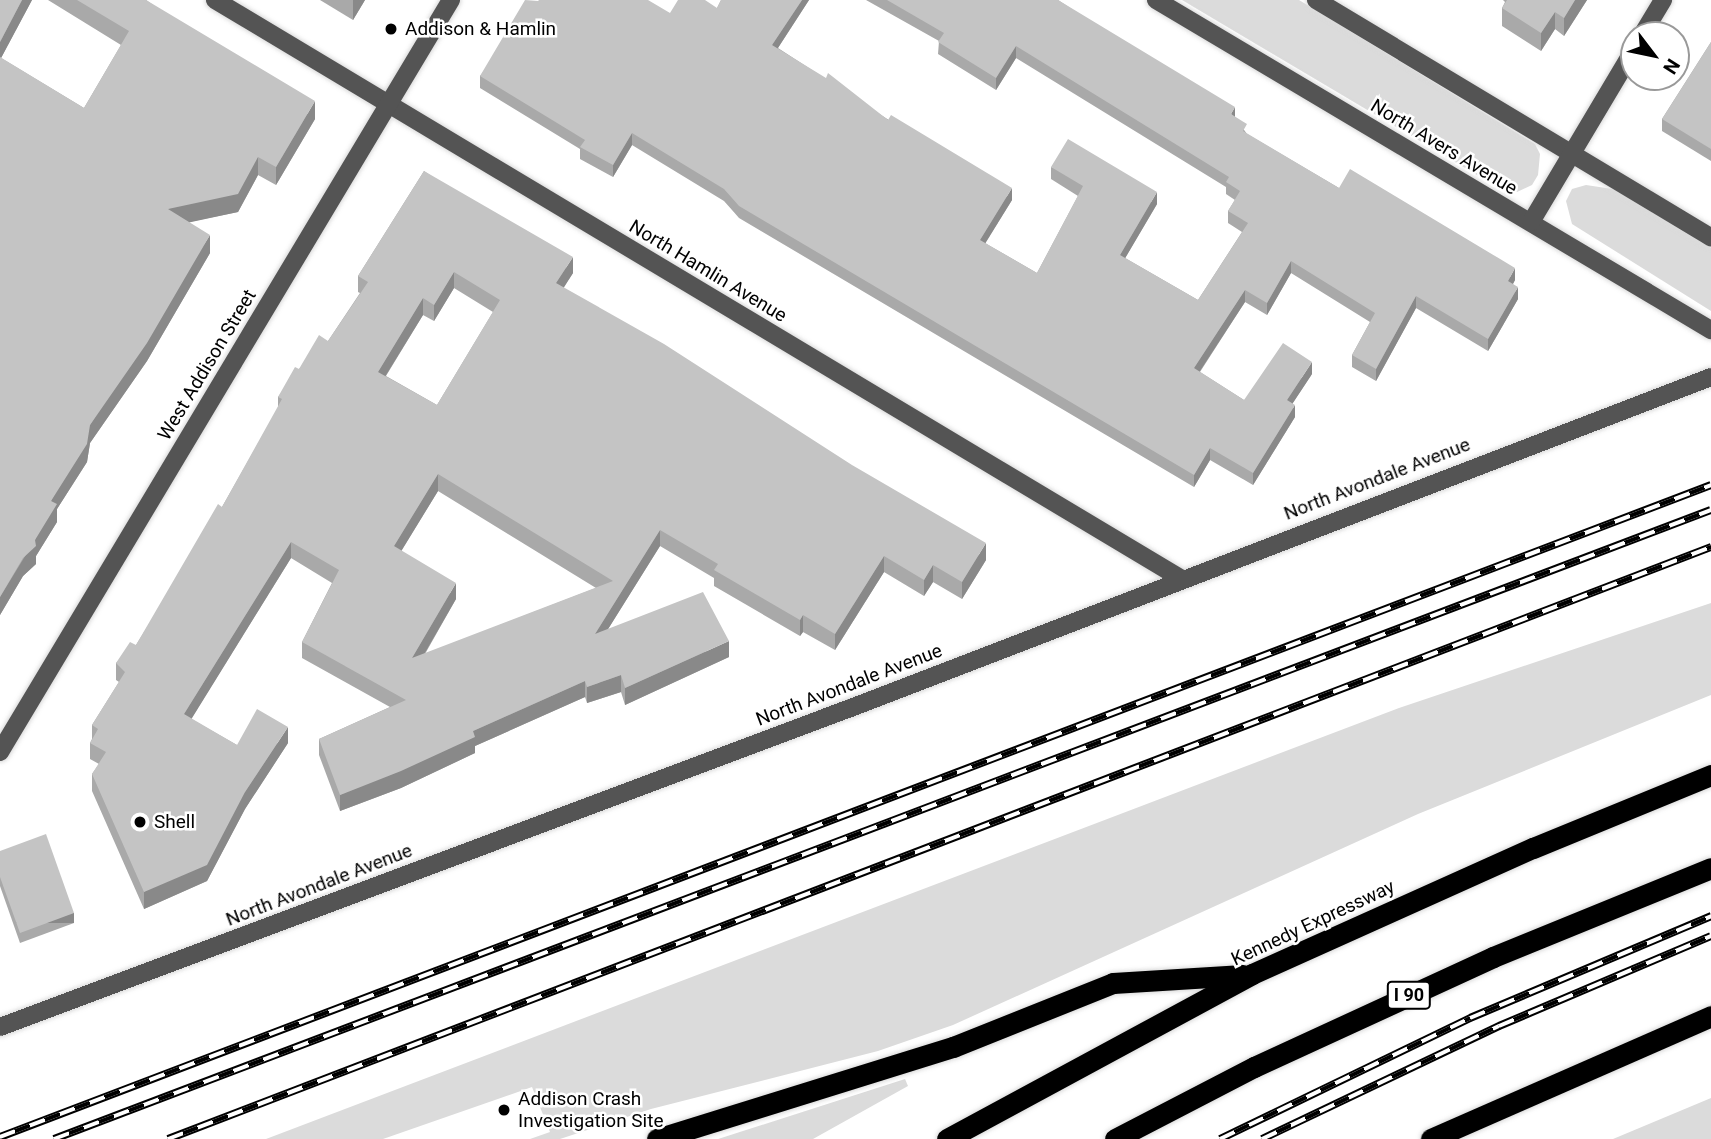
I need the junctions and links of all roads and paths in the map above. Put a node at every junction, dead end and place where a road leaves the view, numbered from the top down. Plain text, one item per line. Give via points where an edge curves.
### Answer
1 (215, 0) edge
2 (451, 0) edge
3 (1156, 0) edge
4 (1316, 0) edge
5 (1663, 0) edge
6 (1650, 21) edge
7 (1620, 72) edge
8 (388, 104) junction
9 (1572, 153) junction
10 (1531, 222) junction
11 (1711, 237) edge
12 (1711, 330) edge
13 (1711, 377) edge
14 (1180, 578) junction
15 (0, 752) edge
16 (1711, 775) edge
17 (1711, 868) edge
18 (1252, 974) junction
19 (1711, 1016) edge
20 (0, 1027) edge
21 (657, 1139) edge
22 (947, 1139) edge
23 (1115, 1139) edge
24 (1431, 1139) edge

1 - 8 street, North Hamlin Avenue
2 - 8 street, West Addison Street
3 - 10 street, North Avers Avenue
4 - 9 street
5 - 6 street
7 - 9 street
8 - 14 street, North Hamlin Avenue
8 - 15 street, West Addison Street
9 - 10 street
9 - 11 street
10 - 12 street, North Avers Avenue
13 - 14 street, North Avondale Avenue
14 - 20 street, North Avondale Avenue via 848,709
16 - 18 highway, Kennedy Expressway via 1533,848
17 - 23 highway, I 90 via 1493,957 1254,1067
18 - 21 highway via 1113,983 953,1047
18 - 22 highway, Kennedy Expressway
19 - 24 highway

